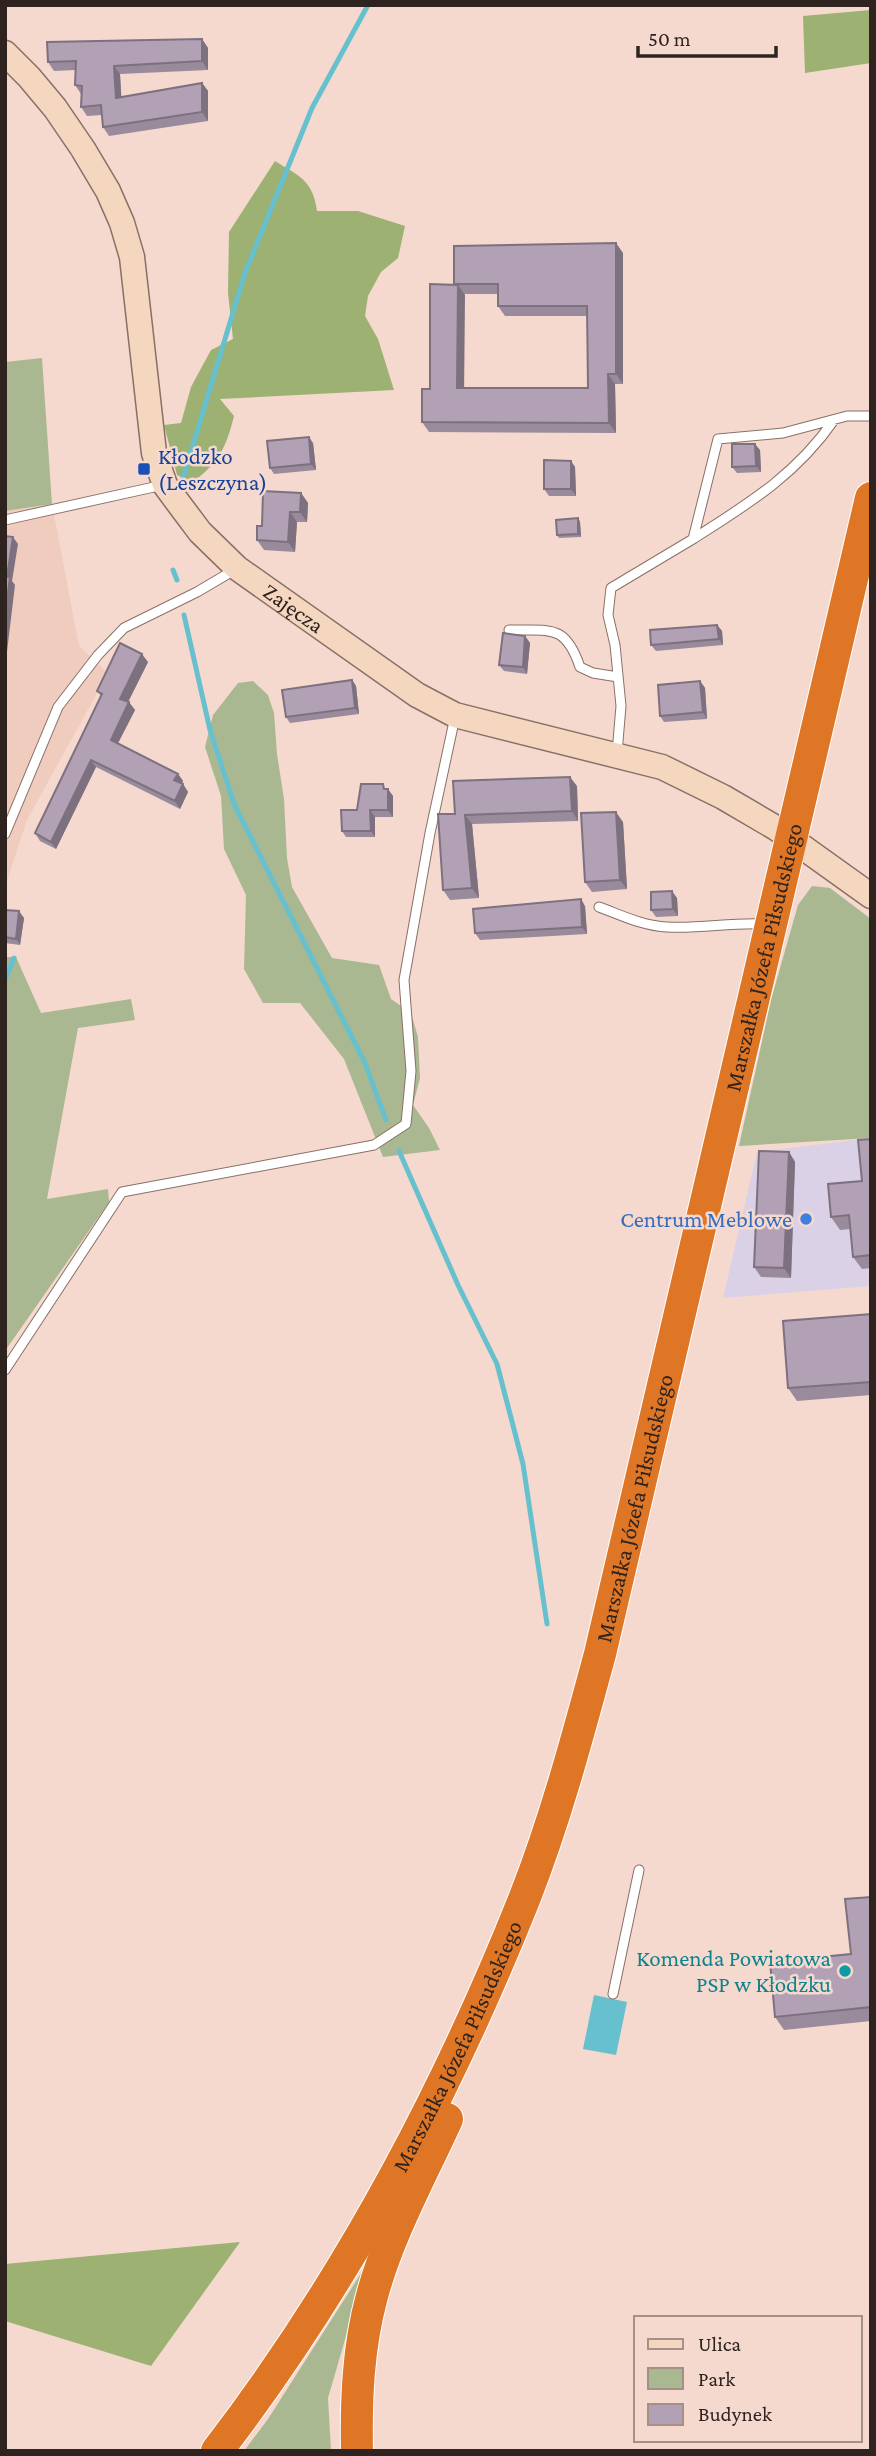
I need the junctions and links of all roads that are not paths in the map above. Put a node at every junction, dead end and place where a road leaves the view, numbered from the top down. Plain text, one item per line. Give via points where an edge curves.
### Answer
1 (5, 53) edge
2 (871, 416) edge
3 (834, 420) junction
4 (165, 485) junction
5 (871, 498) edge
6 (5, 520) edge
7 (693, 539) junction
8 (237, 568) junction
9 (509, 630) dead end
10 (618, 677) junction
11 (455, 715) junction
12 (617, 755) junction
13 (5, 834) edge
14 (791, 840) junction
15 (871, 896) edge
16 (599, 907) dead end
17 (770, 924) junction
18 (5, 1370) edge
19 (639, 1870) dead end
20 (525, 1896) junction
21 (613, 1994) dead end
22 (217, 2451) edge
23 (357, 2451) edge

1 - 4 street, Zajęcza via 79,143 122,223 132,257 154,453
2 - 3 lane
3 - 7 lane via 819,441 764,494
3 - 7 lane via 783,433 718,439
4 - 6 lane
4 - 8 street, Zajęcza via 200,532
5 - 14 highway, Marszałka Józefa Piłsudskiego
7 - 10 lane via 611,588 608,615
8 - 11 street, Zajęcza via 417,695
8 - 13 lane via 124,628 98,655 58,706
9 - 10 lane via 559,632 580,667
10 - 12 lane
11 - 12 street, Zajęcza
11 - 18 lane via 404,980 411,1072 406,1124 374,1145 122,1192
12 - 14 street, Zajęcza via 663,767 723,797
14 - 15 street, Zajęcza
14 - 17 highway, Marszałka Józefa Piłsudskiego
16 - 17 lane via 666,927
17 - 20 highway, Marszałka Józefa Piłsudskiego via 600,1654
19 - 21 lane
20 - 22 highway, Marszałka Józefa Piłsudskiego via 430,2111 347,2260
20 - 23 highway via 521,1930 502,1990 371,2298 360,2355

